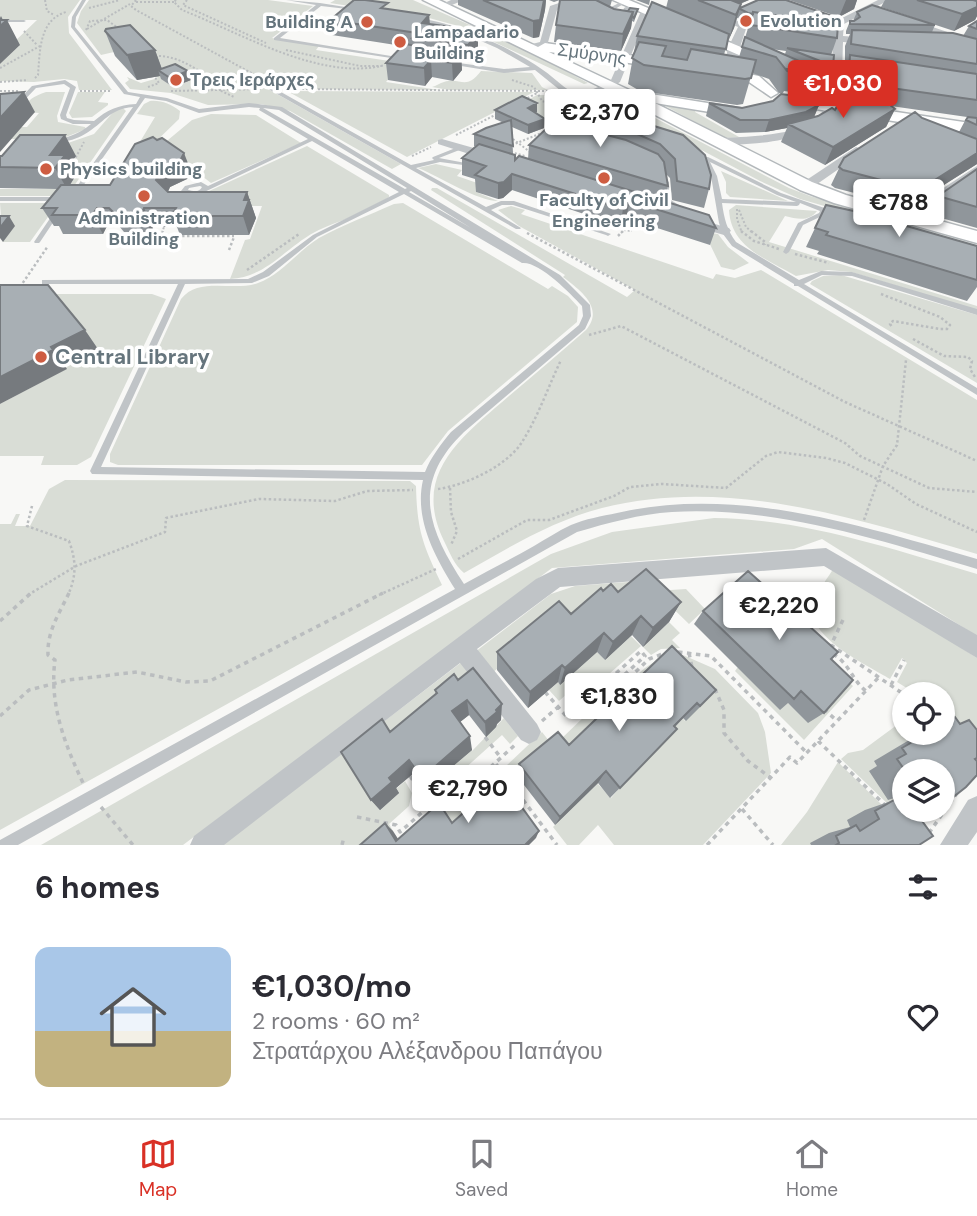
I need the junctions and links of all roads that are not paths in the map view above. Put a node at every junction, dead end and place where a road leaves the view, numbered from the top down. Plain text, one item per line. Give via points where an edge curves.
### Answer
1 (84, 0) edge
2 (288, 0) edge
3 (460, 0) edge
4 (577, 0) edge
5 (679, 0) edge
6 (885, 0) edge
7 (436, 3) edge
8 (320, 4) junction
9 (855, 4) dead end
10 (619, 8) edge
11 (868, 9) junction
12 (362, 10) edge
13 (642, 10) junction
14 (732, 13) edge
15 (880, 13) edge
16 (722, 17) junction
17 (415, 18) edge
18 (606, 19) edge
19 (828, 19) edge
20 (905, 21) edge
21 (0, 22) edge
22 (24, 22) dead end
23 (614, 22) edge
24 (438, 23) junction
25 (839, 23) junction
26 (627, 24) edge
27 (639, 26) junction
28 (743, 26) junction
29 (850, 27) edge
30 (860, 30) edge
31 (966, 31) edge
32 (784, 32) edge
33 (438, 33) edge
34 (797, 34) edge
35 (450, 35) edge
36 (486, 40) junction
37 (838, 40) junction
38 (946, 41) junction
39 (977, 45) edge
40 (531, 47) junction
41 (738, 51) junction
42 (977, 53) edge
43 (776, 55) edge
44 (407, 56) edge
45 (625, 59) junction
46 (823, 62) edge
47 (449, 63) edge
48 (835, 64) junction
49 (676, 66) edge
50 (849, 66) edge
51 (533, 67) junction
52 (701, 70) edge
53 (726, 74) junction
54 (608, 85) junction
55 (272, 89) road end
56 (626, 94) junction
57 (143, 97) junction
58 (575, 99) junction
59 (831, 100) junction
60 (766, 102) junction
61 (249, 104) junction
62 (135, 105) junction
63 (0, 110) edge
64 (895, 120) junction
65 (97, 123) junction
66 (977, 124) edge
67 (977, 130) edge
68 (312, 139) junction
69 (46, 141) edge
70 (722, 141) junction
71 (442, 142) road end
72 (866, 147) edge
73 (460, 148) junction
74 (520, 160) edge
75 (430, 161) junction
76 (411, 166) junction
77 (469, 166) edge
78 (977, 170) edge
79 (390, 174) junction
80 (663, 174) edge
81 (381, 180) junction
82 (806, 186) junction
83 (412, 188) junction
84 (203, 191) edge
85 (404, 193) junction
86 (0, 199) edge
87 (71, 199) junction
88 (720, 201) junction
89 (806, 205) junction
90 (486, 209) junction
91 (683, 209) edge
92 (824, 210) junction
93 (659, 211) edge
94 (837, 214) edge
95 (709, 217) edge
96 (907, 218) junction
97 (723, 226) junction
98 (518, 228) road end
99 (608, 234) dead end
100 (977, 237) edge
101 (37, 242) dead end
102 (786, 252) road end
103 (557, 277) junction
104 (46, 282) edge
105 (182, 282) junction
106 (797, 284) junction
107 (977, 312) edge
108 (977, 392) edge
109 (428, 476) junction
110 (977, 564) edge
111 (461, 589) junction
112 (977, 647) edge
113 (463, 649) junction
114 (529, 732) dead end
115 (977, 809) edge
116 (5, 845) edge
117 (204, 845) edge
118 (953, 845) edge

1 - 57 lane via 73,23 76,32 122,90
2 - 8 lane
3 - 7 street
4 - 40 street via 549,6 544,44
5 - 16 street
6 - 11 street
7 - 40 street
8 - 12 lane
8 - 44 lane via 276,39
9 - 11 street
10 - 13 street
11 - 15 street
11 - 25 street
13 - 27 street
13 - 41 street
14 - 16 street
16 - 28 street
17 - 24 lane
18 - 23 lane
19 - 25 street
20 - 38 street
21 - 22 lane
24 - 33 lane
24 - 36 lane
25 - 29 street
25 - 37 street
26 - 27 lane
27 - 45 street
28 - 32 street
28 - 41 street
30 - 37 street via 880,38
31 - 38 street
34 - 37 street
35 - 36 lane
36 - 51 lane
37 - 48 street
38 - 39 street
38 - 42 street
40 - 45 street, Σμύρνης
40 - 54 street
41 - 43 street
41 - 53 street
41 - 59 street
45 - 49 street, Σμύρνης
45 - 54 street via 615,82
46 - 48 street
47 - 51 lane via 504,71
48 - 50 street
48 - 59 street
51 - 58 lane via 549,86
52 - 53 street
53 - 60 street via 754,79
54 - 56 street
54 - 58 lane
55 - 76 lane
56 - 60 street via 734,112
56 - 70 street
57 - 61 lane via 199,111
57 - 62 lane
58 - 58 lane via 605,118 591,113
59 - 60 street
59 - 64 street
59 - 64 street via 876,109
59 - 70 street via 821,121 793,133
61 - 68 lane
61 - 79 lane via 280,108
62 - 65 lane via 114,107
62 - 87 lane
63 - 65 lane via 12,110 34,87 65,82 73,87 64,119
64 - 66 street
64 - 67 street via 945,133
65 - 69 lane via 81,136
68 - 81 lane
68 - 84 lane
70 - 82 street
71 - 73 street
72 - 82 street
73 - 74 street
73 - 75 lane
75 - 76 lane
75 - 77 lane
76 - 79 lane
76 - 90 lane
78 - 96 street
79 - 81 lane
79 - 83 lane
80 - 91 lane via 667,202
81 - 85 lane
82 - 96 street
83 - 85 lane
83 - 103 lane
85 - 103 lane
85 - 105 lane via 315,236 254,280
86 - 87 lane
87 - 101 lane via 64,202
88 - 89 lane
88 - 89 lane via 715,173 695,152
88 - 97 lane
89 - 92 lane
90 - 98 lane
90 - 99 lane via 514,203
92 - 94 lane
92 - 102 lane via 800,224
93 - 97 street
95 - 97 lane
96 - 100 street
97 - 106 lane via 739,248
103 - 109 lane via 586,306 582,327 456,434
104 - 105 lane
105 - 109 lane via 95,471
106 - 107 lane via 821,273 852,274
106 - 108 lane
109 - 111 lane via 425,512 429,533
110 - 111 lane via 816,520 743,510 672,508 575,528
111 - 116 lane
112 - 113 street via 826,557 558,578
113 - 114 street
113 - 117 street
115 - 118 street

